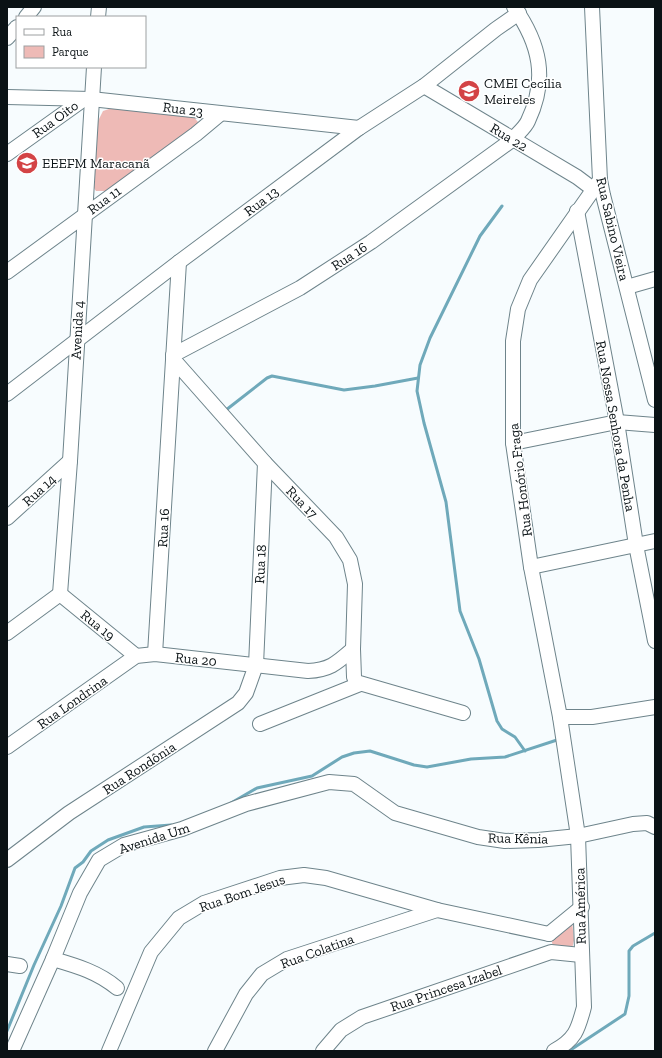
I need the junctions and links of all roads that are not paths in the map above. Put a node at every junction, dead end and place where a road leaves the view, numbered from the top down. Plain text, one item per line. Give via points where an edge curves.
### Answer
1 (34, 7) edge
2 (592, 7) edge
3 (517, 10) edge
4 (27, 16) edge
5 (16, 28) edge
6 (7, 38) edge
7 (94, 68) edge
8 (424, 86) junction
9 (7, 97) edge
10 (88, 99) junction
11 (220, 114) junction
12 (359, 128) junction
13 (512, 140) junction
14 (7, 154) edge
15 (597, 184) junction
16 (577, 211) junction
17 (84, 215) junction
18 (179, 262) junction
19 (7, 272) edge
20 (655, 279) edge
21 (627, 287) junction
22 (77, 340) junction
23 (173, 357) junction
24 (7, 394) edge
25 (655, 400) edge
26 (617, 422) junction
27 (655, 425) edge
28 (512, 443) junction
29 (70, 461) junction
30 (265, 463) junction
31 (7, 518) edge
32 (655, 541) edge
33 (636, 545) junction
34 (531, 567) junction
35 (60, 594) junction
36 (7, 633) edge
37 (655, 641) edge
38 (353, 649) junction
39 (155, 654) junction
40 (136, 656) junction
41 (256, 665) junction
42 (357, 681) junction
43 (655, 707) edge
44 (463, 713) dead end
45 (560, 717) junction
46 (260, 724) dead end
47 (7, 747) edge
48 (565, 749) joint
49 (344, 782) joint
50 (655, 827) edge
51 (578, 836) junction
52 (7, 860) edge
53 (582, 907) junction
54 (437, 910) junction
55 (548, 934) junction
56 (551, 952) junction
57 (581, 955) junction
58 (53, 959) junction
59 (117, 988) dead end
60 (12, 1051) edge
61 (109, 1051) edge
62 (215, 1051) edge
63 (323, 1051) edge
64 (554, 1051) edge

1 - 4 street
2 - 15 street, Rua Sabino Vieira
3 - 8 street, Rua 13
3 - 13 street, Rua 16 via 531,33 539,60 539,92 528,122
5 - 6 street
7 - 10 street, Avenida 4
8 - 12 street, Rua 13
8 - 13 street, Rua 22
9 - 10 street, Rua 23
10 - 11 street, Rua 23
10 - 14 street, Rua Oito
10 - 17 street, Avenida 4
11 - 12 street, Rua 23
11 - 17 street, Rua 11
12 - 18 street, Rua 13
13 - 15 street, Rua 22 via 577,177
13 - 23 street, Rua 16 via 371,242 300,288
15 - 16 street, Rua Honório Fraga
15 - 21 street, Rua Sabino Vieira
16 - 26 street, Rua Nossa Senhora da Penha
16 - 28 street, Rua Honório Fraga via 530,280 518,309 513,341
17 - 19 street, Rua 11
17 - 22 street, Avenida 4
18 - 22 street, Rua 13
18 - 23 street, Rua 16
20 - 21 street
21 - 25 street, Rua Sabino Vieira
22 - 24 street, Rua 13
22 - 29 street, Avenida 4
23 - 30 street, Rua 17
23 - 39 street, Rua 16
26 - 27 street
26 - 28 street
26 - 33 street, Rua Nossa Senhora da Penha
28 - 34 street, Rua Honório Fraga
29 - 31 street, Rua 14
29 - 35 street, Avenida 4
30 - 38 street, Rua 17 via 336,537 350,560 355,584
30 - 41 street, Rua 18
32 - 33 street
33 - 34 street
33 - 37 street, Rua Nossa Senhora da Penha
34 - 45 street, Rua Honório Fraga
35 - 36 street
35 - 40 street, Rua 19
38 - 41 street, Rua 20 via 334,666 322,670 308,671
38 - 42 street, Rua 17
39 - 40 street, Rua 20
39 - 41 street, Rua 20
40 - 47 street, Rua Londrina
41 - 52 street, Rua Rondônia via 246,693 238,703 69,813
42 - 44 street
42 - 46 street
43 - 45 street via 592,717
45 - 48 street, Rua Honório Fraga
48 - 51 street, Rua América
49 - 51 street, Rua Kênia via 354,784 395,813 478,837 511,841
49 - 58 street, Avenida Um via 329,782 246,804 182,829 124,844 99,860 80,893
50 - 51 street, Rua Kênia via 647,823 633,824
51 - 53 street, Rua América
53 - 55 street
53 - 57 street, Rua América
54 - 55 street, Rua Bom Jesus
54 - 61 street, Rua Bom Jesus via 326,878 304,875 280,878 204,903 179,918 151,952
54 - 62 street, Rua Colatina via 287,959 262,974 246,994
55 - 56 street
56 - 57 street, Rua Princesa Izabel
56 - 63 street, Rua Princesa Izabel via 362,1017 341,1030
57 - 64 street, Rua América via 584,1007 577,1032 565,1045
58 - 59 street via 91,971
58 - 60 street, Avenida Um

